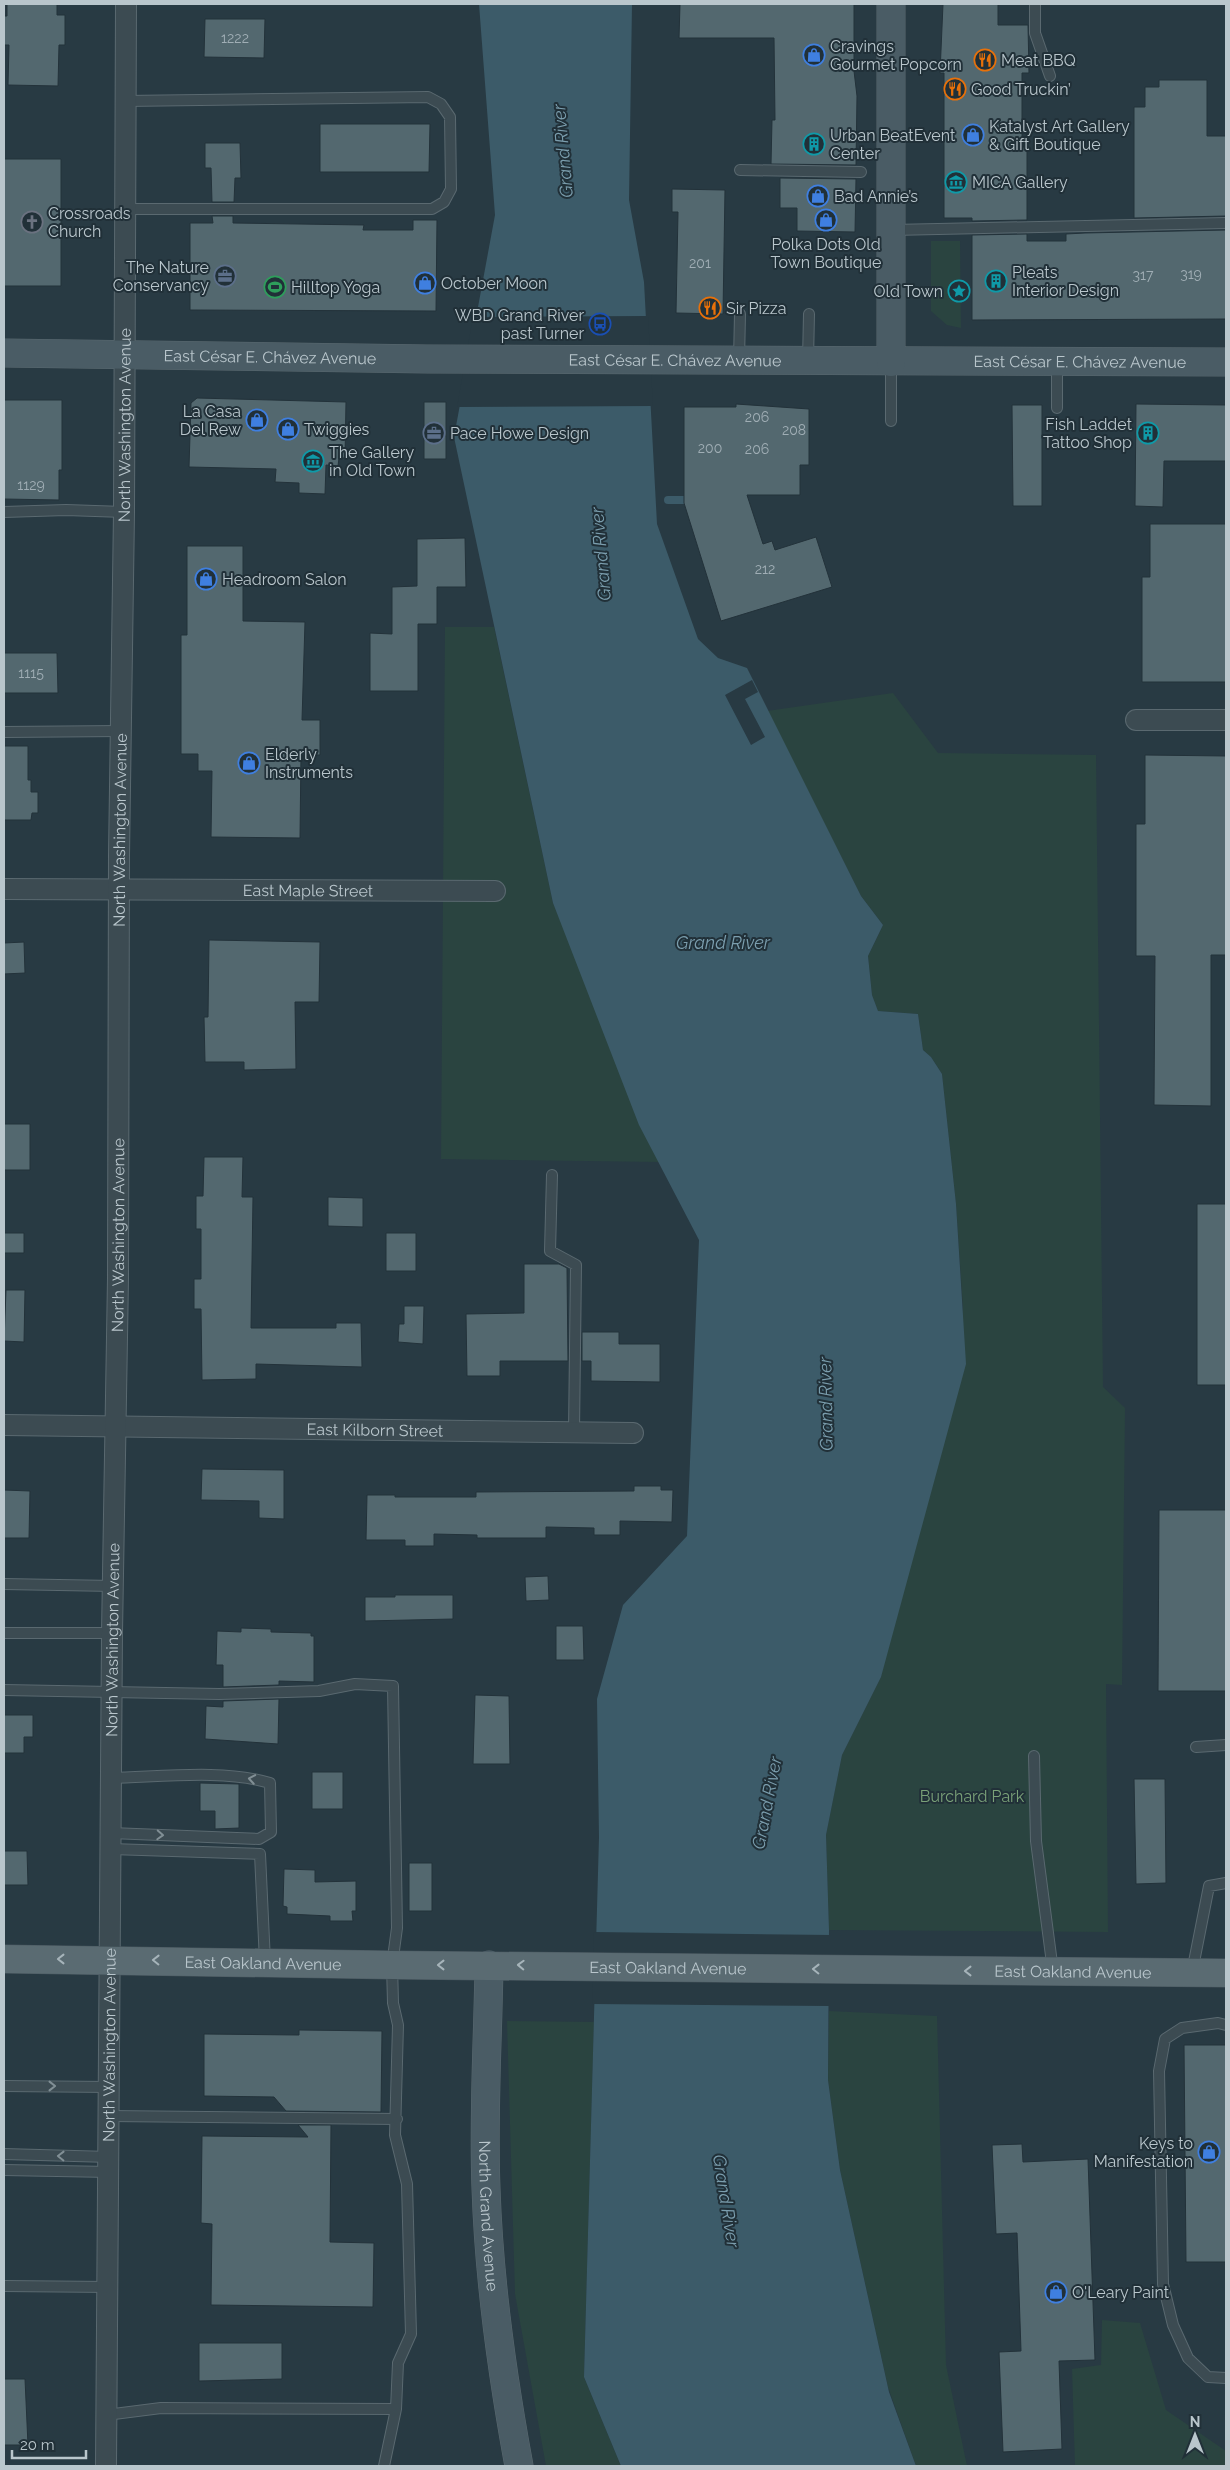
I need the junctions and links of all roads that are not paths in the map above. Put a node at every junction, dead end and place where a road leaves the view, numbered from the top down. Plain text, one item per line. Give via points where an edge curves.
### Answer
1 (126, 4) edge
2 (891, 4) edge
3 (1035, 4) edge
4 (1050, 76) dead end
5 (125, 101) junction
6 (740, 170) dead end
7 (861, 172) dead end
8 (124, 209) junction
9 (1226, 223) edge
10 (891, 230) junction
11 (740, 314) dead end
12 (809, 314) dead end
13 (4, 353) edge
14 (123, 354) junction
15 (730, 360) junction
16 (808, 361) junction
17 (891, 362) junction
18 (1057, 362) junction
19 (1226, 362) edge
20 (1058, 408) dead end
21 (891, 421) dead end
22 (4, 512) edge
23 (124, 512) junction
24 (1136, 720) dead end
25 (1226, 720) edge
26 (120, 731) junction
27 (4, 732) edge
28 (4, 889) edge
29 (119, 890) junction
30 (495, 891) dead end
31 (552, 1175) dead end
32 (4, 1424) edge
33 (116, 1425) junction
34 (574, 1432) junction
35 (633, 1433) dead end
36 (4, 1584) edge
37 (113, 1586) junction
38 (4, 1633) edge
39 (112, 1633) junction
40 (4, 1690) edge
41 (112, 1691) junction
42 (1226, 1745) edge
43 (1196, 1747) dead end
44 (1034, 1756) dead end
45 (111, 1778) junction
46 (111, 1841) junction
47 (1226, 1883) edge
48 (4, 1959) edge
49 (110, 1959) junction
50 (265, 1963) junction
51 (392, 1965) junction
52 (489, 1965) junction
53 (1053, 1972) junction
54 (1192, 1973) junction
55 (1226, 1973) edge
56 (1226, 2025) edge
57 (4, 2086) edge
58 (109, 2087) junction
59 (109, 2116) junction
60 (397, 2118) junction
61 (4, 2154) edge
62 (110, 2165) junction
63 (4, 2170) edge
64 (4, 2286) edge
65 (109, 2287) junction
66 (1226, 2378) edge
67 (396, 2410) junction
68 (106, 2415) junction
69 (106, 2466) edge
70 (384, 2466) edge
71 (519, 2466) edge

1 - 5 street, North Washington Avenue
2 - 10 street
3 - 4 lane via 1035,33
5 - 8 street, North Washington Avenue
5 - 8 lane via 428,97 442,104 450,117 451,189 444,202 432,209
6 - 7 lane
8 - 14 street, North Washington Avenue
9 - 10 lane
10 - 17 street
11 - 15 lane
12 - 16 lane
13 - 14 street, East César E. Chávez Avenue
14 - 15 street, East César E. Chávez Avenue
14 - 23 street, North Washington Avenue
15 - 16 street, East César E. Chávez Avenue
16 - 17 street, East César E. Chávez Avenue
17 - 18 street, East César E. Chávez Avenue
17 - 21 lane
18 - 19 street, East César E. Chávez Avenue
18 - 20 lane
22 - 23 lane
23 - 26 street, North Washington Avenue
24 - 25 street
26 - 27 lane
26 - 29 street, North Washington Avenue
28 - 29 street, East Maple Street
29 - 30 street, East Maple Street
29 - 33 street, North Washington Avenue
31 - 34 lane via 550,1251 576,1265
32 - 33 street, East Kilborn Street
33 - 34 street, East Kilborn Street
33 - 37 street, North Washington Avenue
34 - 35 street, East Kilborn Street
36 - 37 lane
37 - 39 street, North Washington Avenue
38 - 39 lane
39 - 41 street, North Washington Avenue
40 - 41 lane
41 - 45 street, North Washington Avenue
41 - 51 lane via 219,1694 319,1691 355,1684 393,1686 397,1928
42 - 43 lane
44 - 53 lane via 1036,1841
45 - 46 street, North Washington Avenue
46 -> 45 lane via 259,1838 271,1832 272,1794 270,1784 230,1776
46 - 49 street, North Washington Avenue
46 - 50 lane via 260,1854
47 - 54 lane via 1209,1886
49 -> 48 main road, East Oakland Avenue
50 -> 49 main road, East Oakland Avenue
49 - 58 street, North Washington Avenue
50 - 51 main road, East Oakland Avenue
52 -> 51 main road, East Oakland Avenue
51 - 60 lane via 393,2003 398,2025
53 -> 52 main road, East Oakland Avenue
52 - 71 street, North Grand Avenue via 486,2196 502,2372
53 - 54 main road, East Oakland Avenue
54 - 55 main road, East Oakland Avenue
56 - 66 lane via 1218,2023 1182,2028 1165,2039 1159,2071 1163,2284 1173,2325 1188,2358 1208,2377
57 -> 58 lane
58 - 59 street, North Washington Avenue
59 - 60 lane
59 - 62 street, North Washington Avenue
60 - 67 lane via 396,2135 408,2184 411,2334 398,2363
62 -> 61 lane
62 - 63 lane
62 - 65 street, North Washington Avenue
64 - 65 lane
65 - 68 street, North Washington Avenue
67 - 68 lane via 160,2408
67 - 70 lane
68 - 69 street, North Washington Avenue

